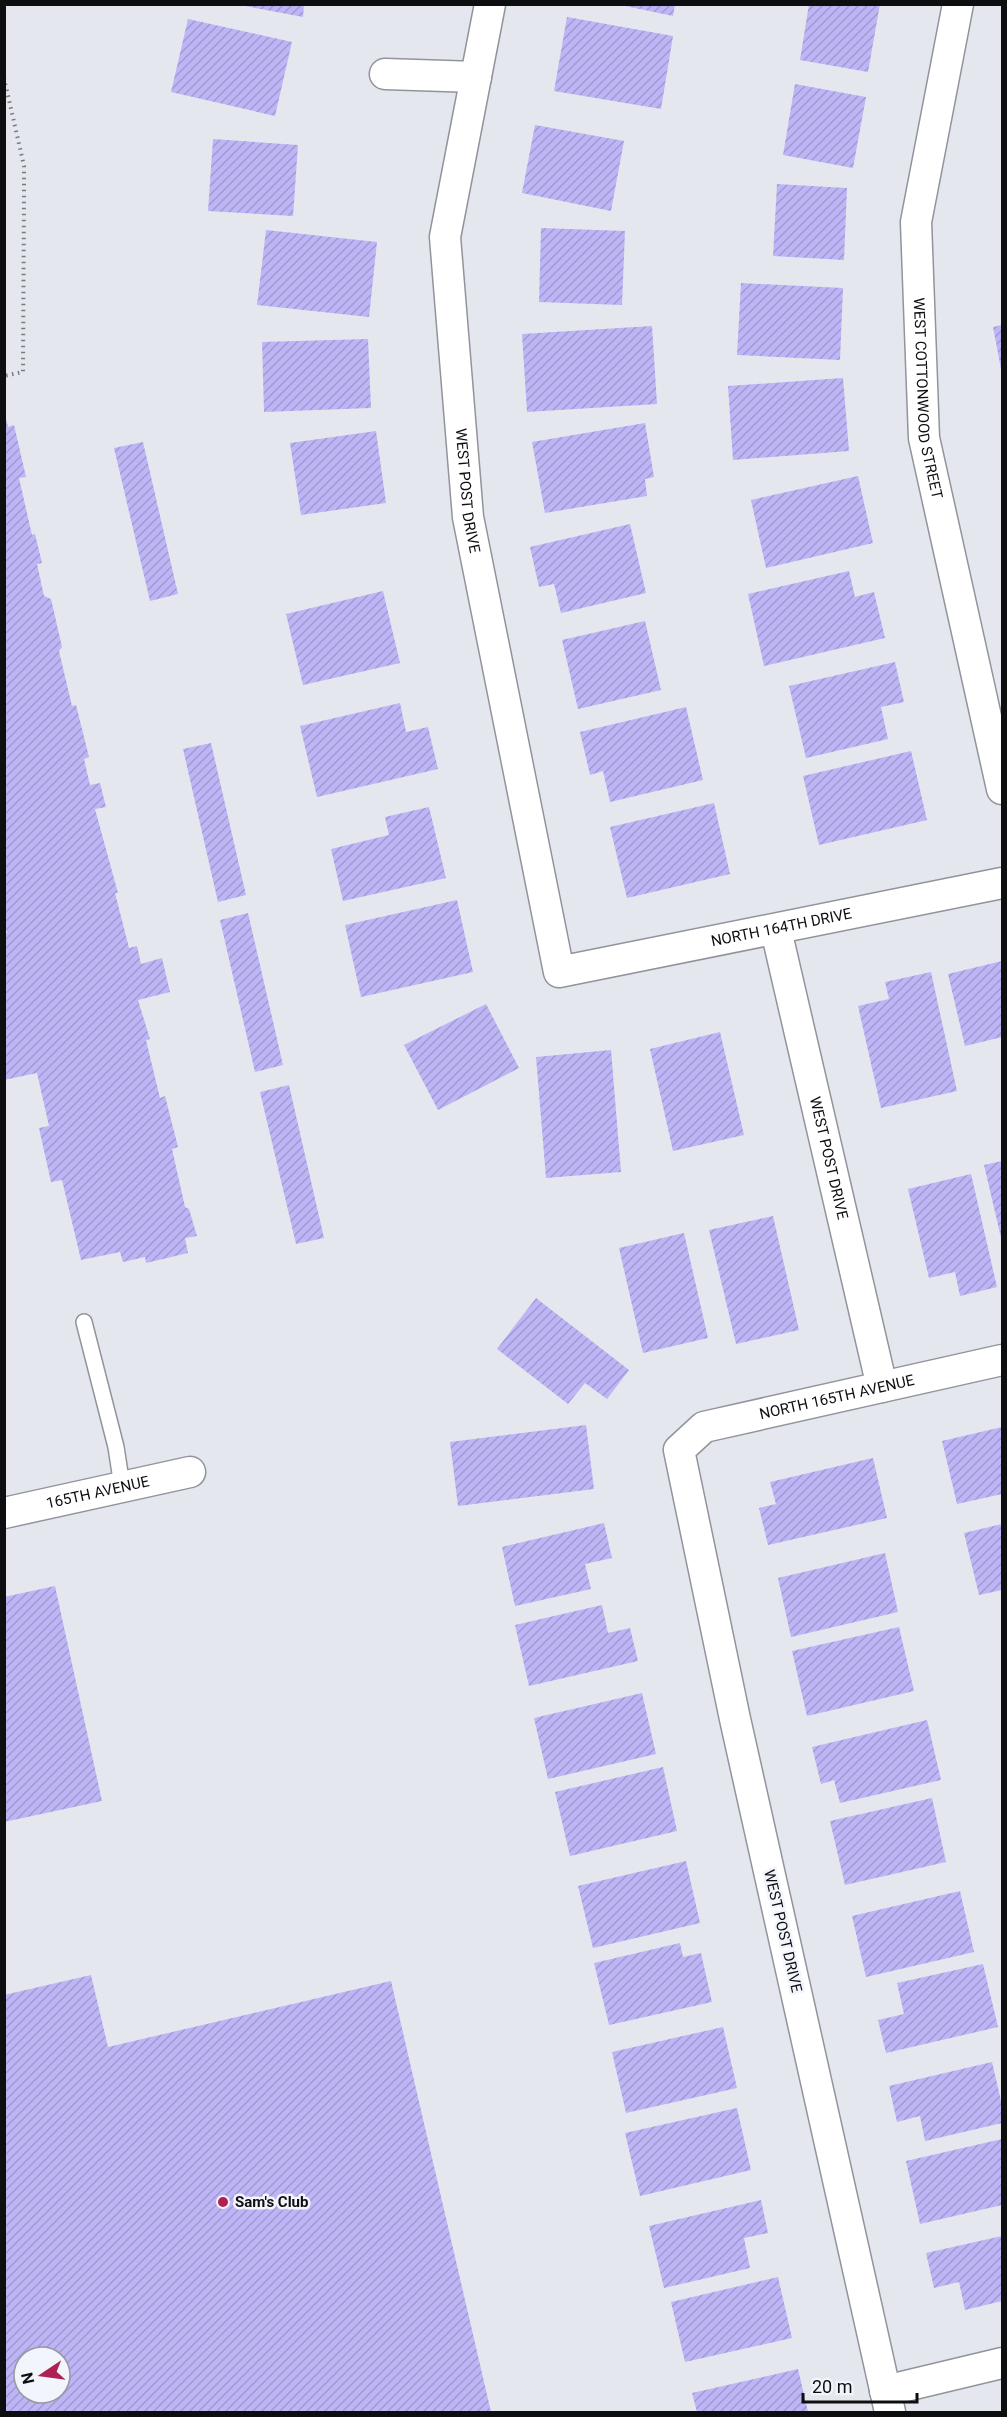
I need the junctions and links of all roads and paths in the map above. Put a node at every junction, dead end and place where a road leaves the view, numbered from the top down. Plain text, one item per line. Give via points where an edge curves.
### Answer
1 (490, 4) edge
2 (957, 4) edge
3 (385, 74) dead end
4 (476, 77) junction
5 (4, 78) edge
6 (4, 376) edge
7 (1002, 789) edge
8 (1002, 883) edge
9 (776, 930) junction
10 (559, 972) joint
11 (84, 1322) dead end
12 (1002, 1360) edge
13 (882, 1387) junction
14 (679, 1450) joint
15 (190, 1472) dead end
16 (123, 1486) junction
17 (4, 1513) edge
18 (1002, 2362) edge
19 (887, 2402) edge

1 - 4 street, WEST POST DRIVE
2 - 7 street, WEST COTTONWOOD STREET via 916,222 924,438
3 - 4 street
4 - 10 street, WEST POST DRIVE via 446,237 468,517
5 - 6 path via 24,166 23,372
8 - 9 street, NORTH 164TH DRIVE
9 - 10 street, NORTH 164TH DRIVE
9 - 13 street, WEST POST DRIVE
11 - 16 lane
12 - 13 street, NORTH 165TH AVENUE
13 - 14 street, NORTH 165TH AVENUE via 704,1426
14 - 19 street, WEST POST DRIVE
15 - 16 street, 165TH AVENUE
16 - 17 street, 165TH AVENUE
18 - 19 street

